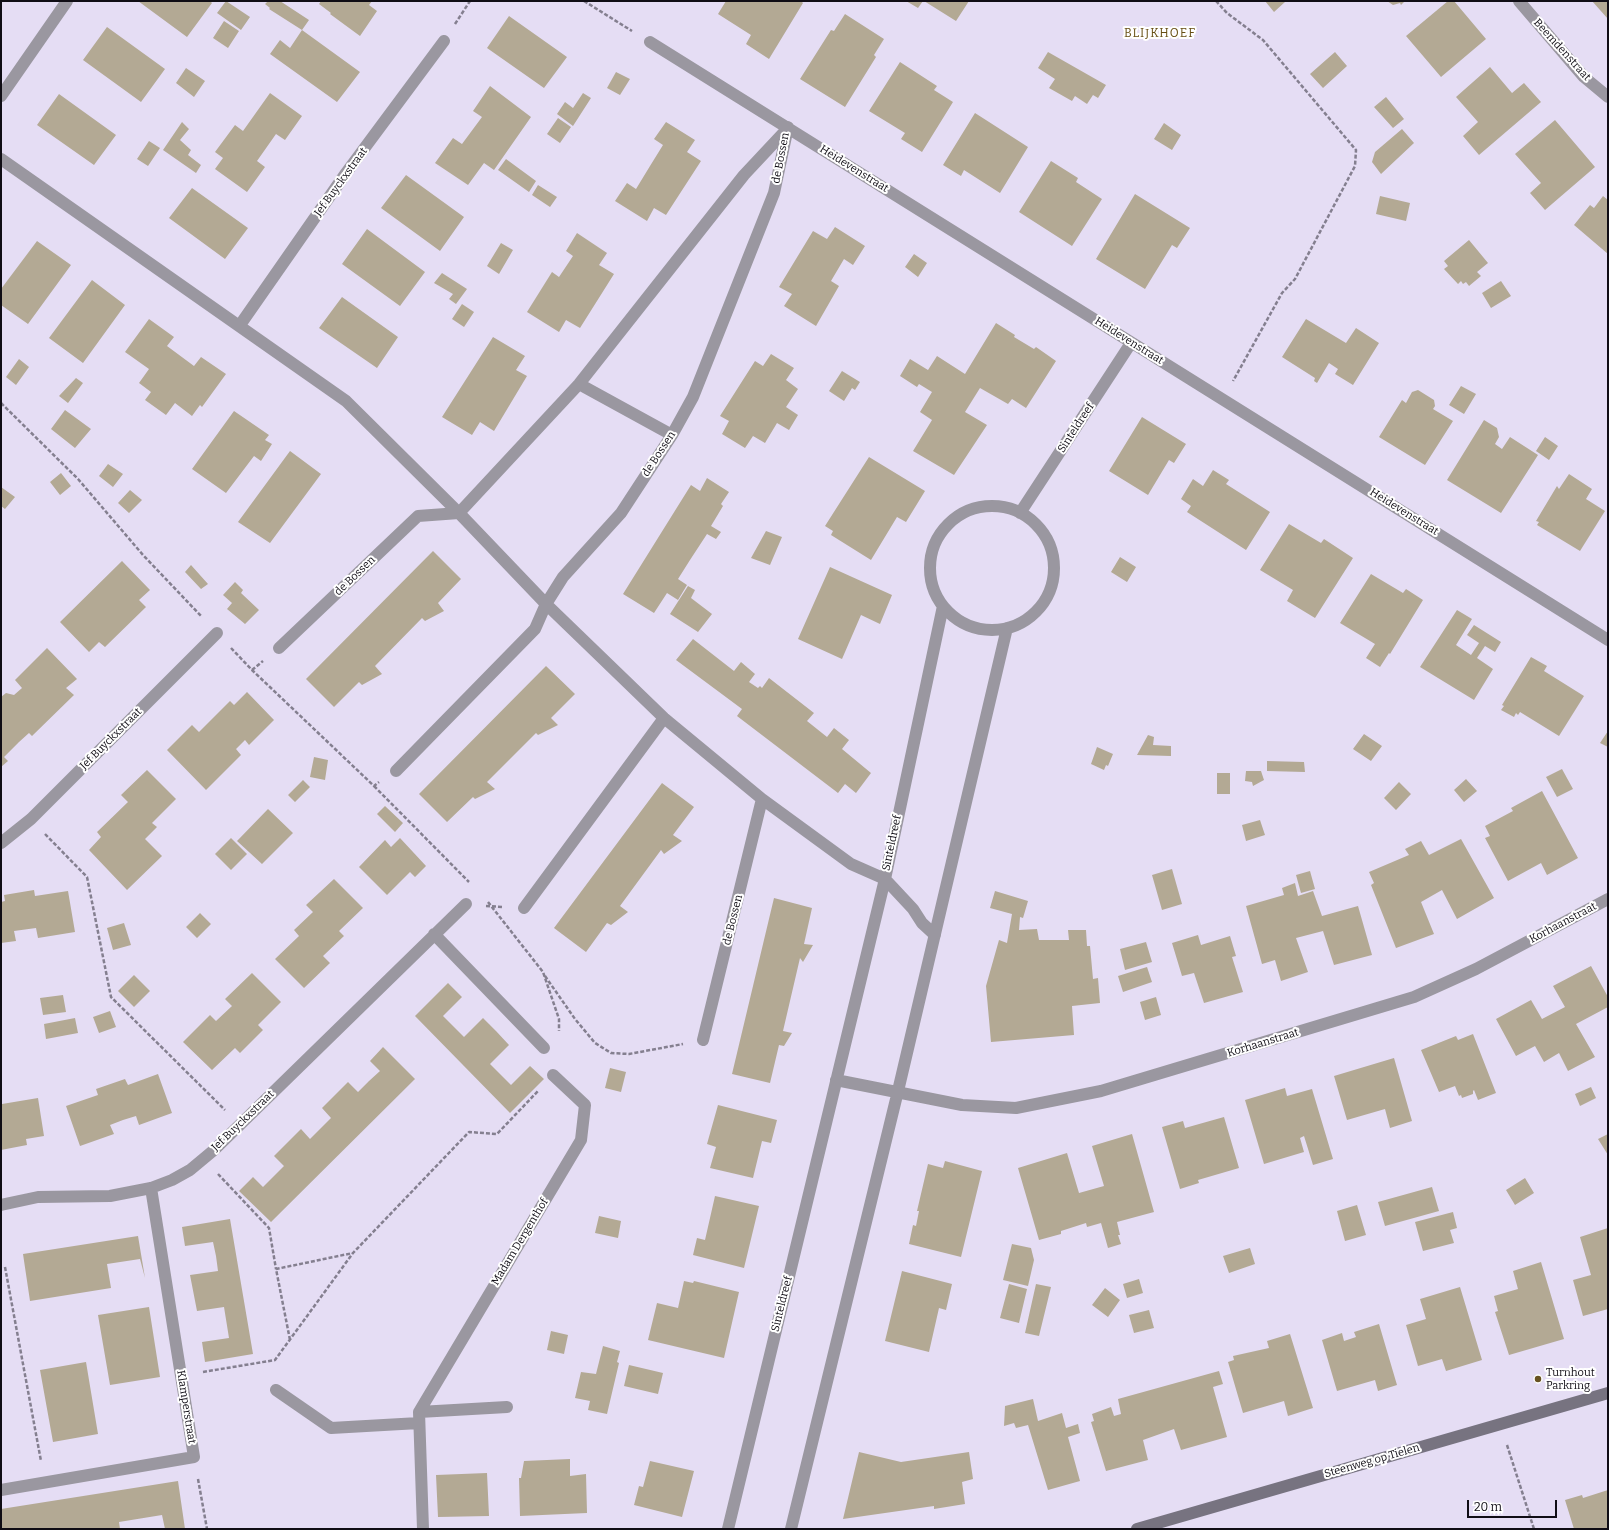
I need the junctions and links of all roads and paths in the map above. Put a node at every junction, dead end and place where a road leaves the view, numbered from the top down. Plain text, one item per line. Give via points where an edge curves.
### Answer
1 (67, 1) edge
2 (470, 1) edge
3 (584, 1) edge
4 (1216, 1) edge
5 (1519, 1) edge
6 (444, 41) joint
7 (650, 42) joint
8 (1, 96) edge
9 (1608, 98) edge
10 (788, 127) junction
11 (1, 159) edge
12 (240, 325) junction
13 (1131, 343) junction
14 (579, 384) junction
15 (1223, 398) junction
16 (1, 403) edge
17 (672, 436) junction
18 (460, 513) junction
19 (1020, 513) junction
20 (546, 604) junction
21 (943, 606) junction
22 (1007, 628) junction
23 (217, 633) junction
24 (1608, 640) edge
25 (279, 648) dead end
26 (664, 718) junction
27 (396, 771) joint
28 (374, 786) junction
29 (762, 799) junction
30 (31, 819) junction
31 (1, 843) edge
32 (884, 879) junction
33 (471, 884) dead end
34 (1608, 899) edge
35 (487, 901) dead end
36 (466, 904) joint
37 (493, 906) junction
38 (524, 908) joint
39 (434, 934) junction
40 (935, 935) junction
41 (543, 972) junction
42 (703, 1040) joint
43 (544, 1048) joint
44 (553, 1075) joint
45 (836, 1080) junction
46 (898, 1091) junction
47 (239, 1125) junction
48 (203, 1159) junction
49 (151, 1188) junction
50 (1, 1205) edge
51 (353, 1253) junction
52 (5, 1267) dead end
53 (276, 1269) junction
54 (290, 1340) junction
55 (181, 1376) junction
56 (276, 1390) dead end
57 (1608, 1393) edge
58 (507, 1407) dead end
59 (419, 1418) junction
60 (1501, 1424) junction
61 (194, 1457) junction
62 (45, 1483) junction
63 (1, 1490) edge
64 (207, 1529) edge
65 (423, 1529) edge
66 (728, 1529) edge
67 (791, 1529) edge
68 (1137, 1529) edge
69 (1534, 1529) edge

1 - 8 street
2 - 6 path
3 - 7 path
4 - 15 path via 1227,13 1263,40 1356,150 1355,166 1295,279 1282,293
5 - 9 street, Beemdenstraat via 1584,77
6 - 12 street, Jef Buyckxstraat via 346,173
7 - 10 street, Heidevenstraat
10 - 13 street, Heidevenstraat
10 - 14 street, de Bossen via 744,175
10 - 17 street, de Bossen via 774,193 693,397
11 - 12 street
12 - 18 street via 346,401
13 - 15 street, Heidevenstraat
13 - 19 street, Sinteldreef
14 - 17 street
14 - 18 street, de Bossen
15 - 24 street, Heidevenstraat
16 - 23 path via 78,479 143,555
17 - 20 street, de Bossen via 621,512 563,577
18 - 20 street
18 - 25 street, de Bossen via 418,516
19 - 21 street via 1000,506 984,506 968,510 954,518 943,530 934,544 930,560 930,576
19 - 22 street via 1031,519 1042,532 1050,547 1054,564 1052,581 1046,597 1023,621
20 - 26 street
20 - 27 street, de Bossen via 535,629
21 - 22 street via 961,621 984,629
21 - 32 street, Sinteldreef
22 - 40 street
23 - 28 path via 252,670
23 - 30 street, Jef Buyckxstraat
26 - 29 street
26 - 38 street
27 - 28 path
28 - 33 path
29 - 32 street via 851,864
29 - 42 street, de Bossen
30 - 31 street, Jef Buyckxstraat
30 - 47 path via 87,877 111,997
32 - 40 street
32 - 45 street, Sinteldreef
34 - 46 street, Korhaanstraat via 1476,970 1414,997 1101,1091 1016,1108 962,1106
35 - 37 path
36 - 37 path
36 - 39 street, Jef Buyckxstraat
37 - 38 path
37 - 41 path
39 - 43 street
39 - 47 street, Jef Buyckxstraat
40 - 46 street
41 - 42 path via 595,1043 611,1053 629,1054
41 - 43 path via 559,1019 559,1048
44 - 51 path via 497,1134 469,1132
44 - 59 street, Madam Dergenthof via 585,1105 581,1140
45 - 46 street
45 - 66 street, Sinteldreef
46 - 67 street
47 - 48 street, Jef Buyckxstraat
48 - 49 street, Jef Buyckxstraat via 190,1170
48 - 53 path via 269,1228
49 - 50 street, Jef Buyckxstraat via 110,1196 38,1197
49 - 55 street, Klamperstraat
51 - 53 path
51 - 54 path
52 - 62 path
53 - 54 path
54 - 55 path via 275,1360
55 - 61 street, Klamperstraat
56 - 59 street via 331,1428
57 - 60 street, Steenweg op Tielen
58 - 59 street
59 - 65 street
60 - 68 street, Steenweg op Tielen
60 - 69 path
61 - 62 street, Klamperstraat
61 - 64 path
62 - 63 street, Klamperstraat

